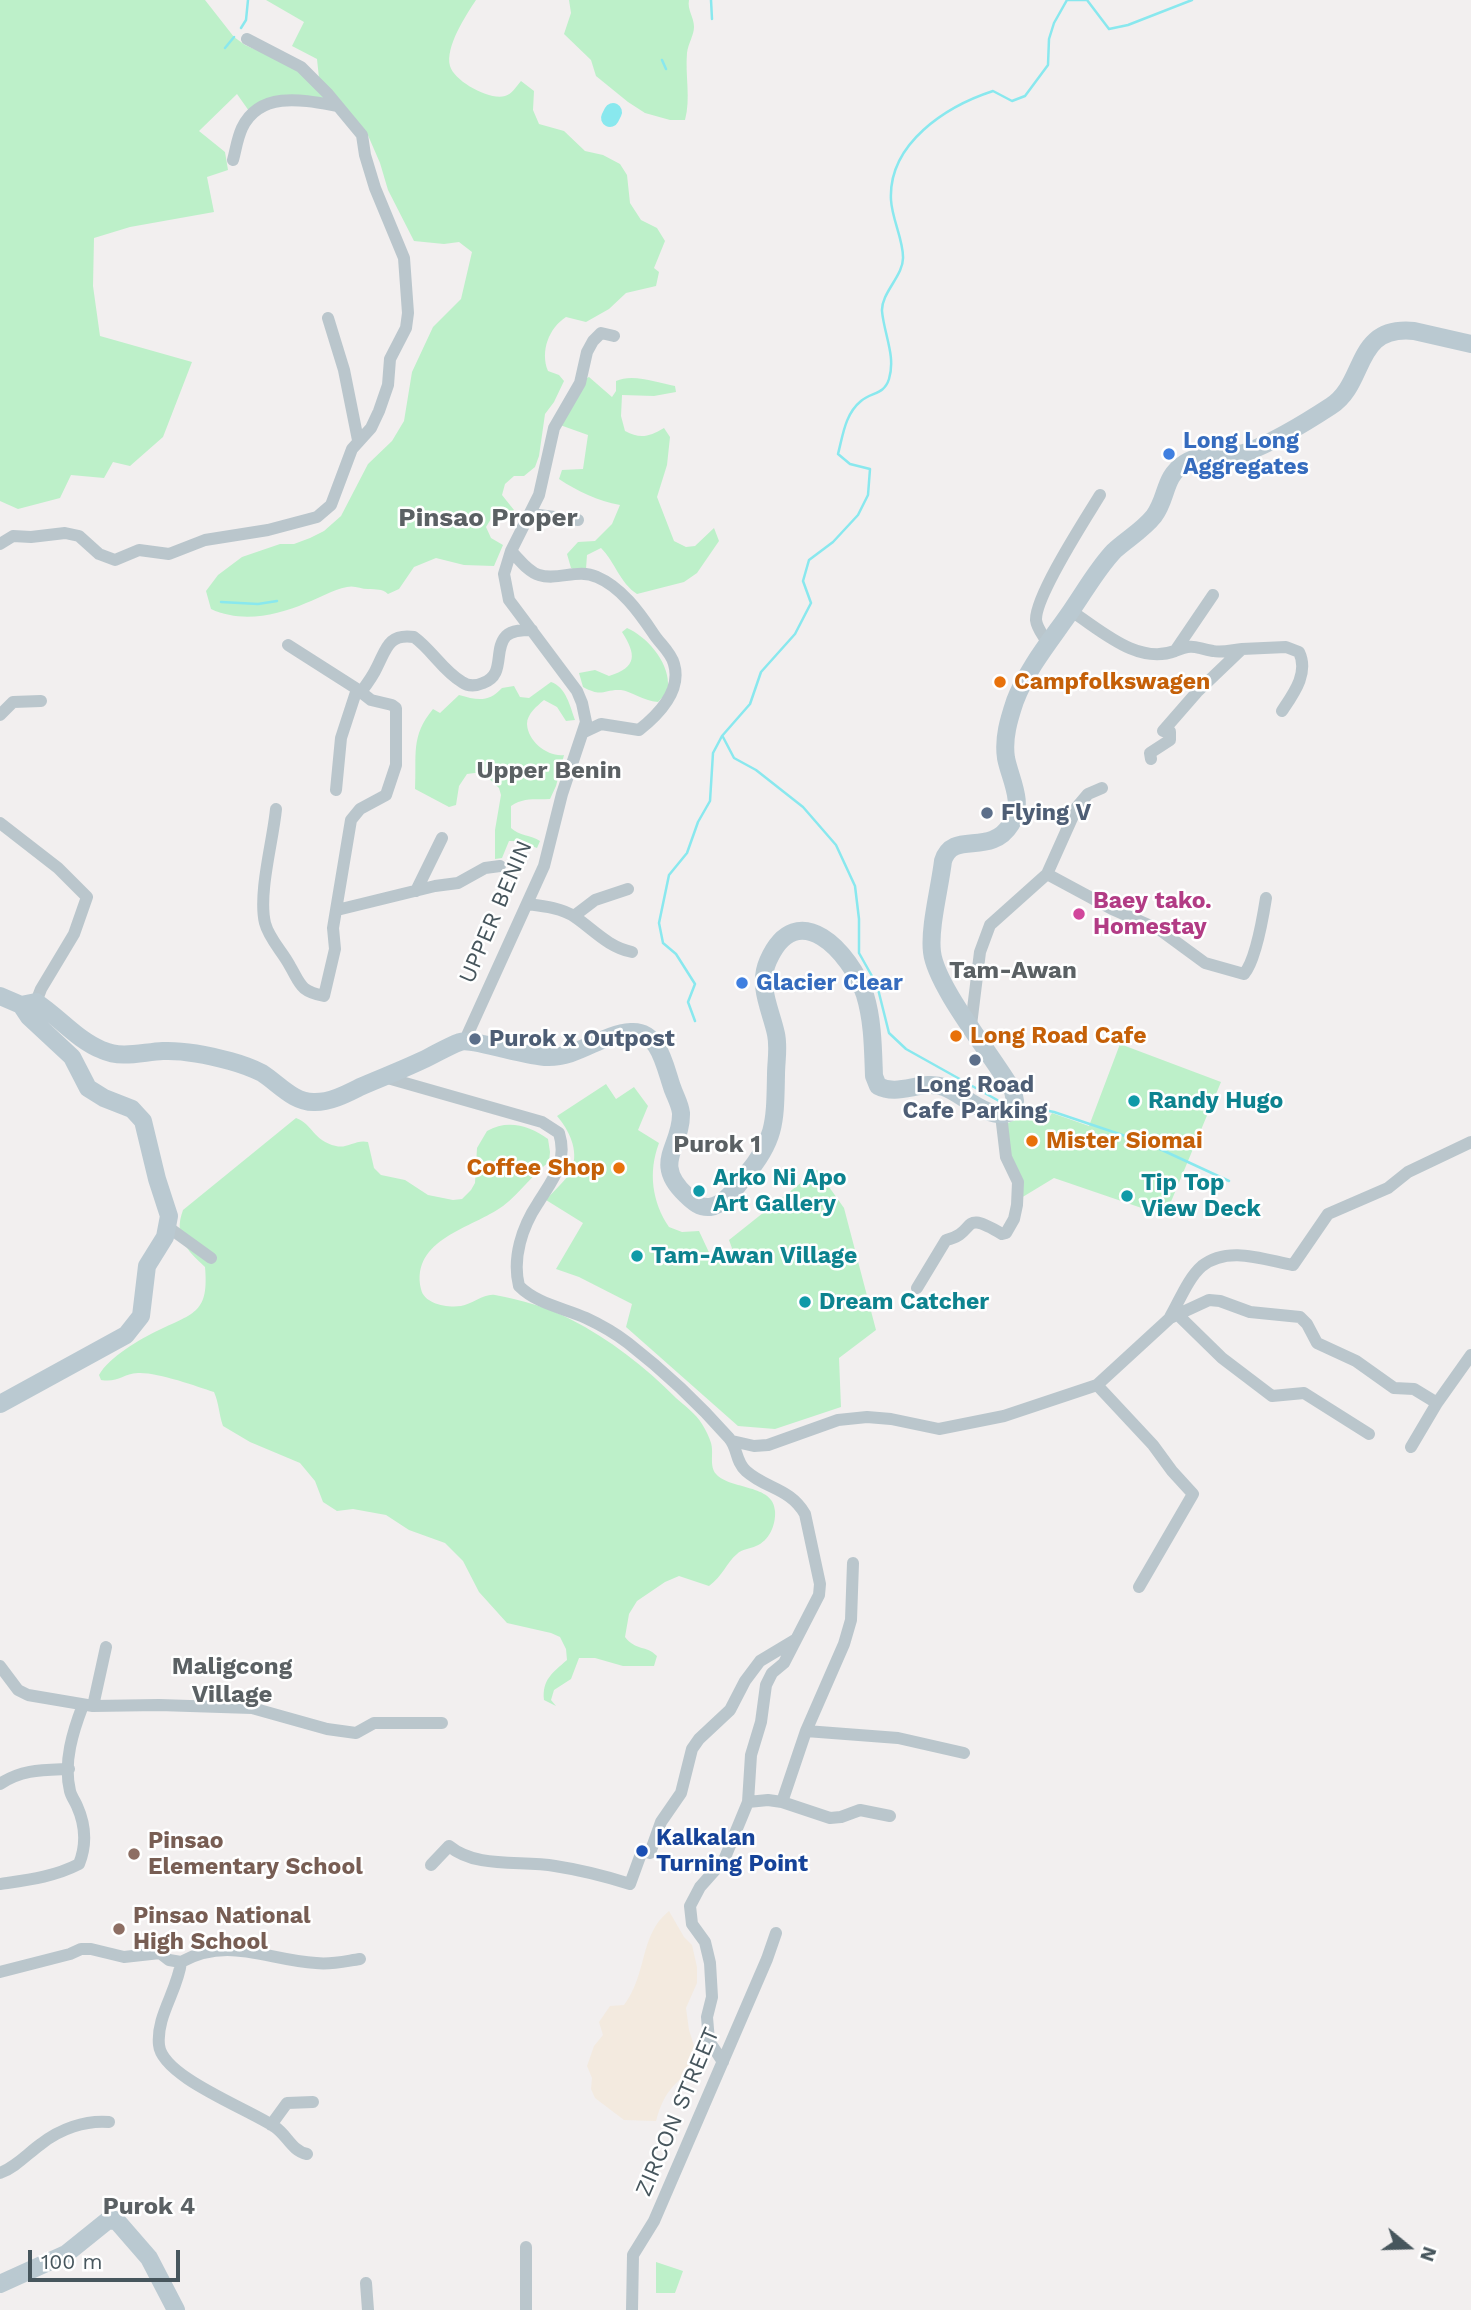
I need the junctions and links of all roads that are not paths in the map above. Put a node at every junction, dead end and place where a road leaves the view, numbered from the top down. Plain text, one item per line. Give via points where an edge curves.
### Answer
1 (247, 38) dead end
2 (337, 106) junction
3 (233, 160) dead end
4 (328, 318) dead end
5 (614, 336) dead end
6 (1471, 344) edge
7 (358, 440) junction
8 (1100, 495) dead end
9 (531, 514) junction
10 (578, 520) dead end
11 (0, 543) edge
12 (511, 551) junction
13 (1213, 595) dead end
14 (1071, 611) junction
15 (532, 630) junction
16 (1048, 644) junction
17 (288, 645) dead end
18 (1241, 649) junction
19 (1175, 651) junction
20 (359, 691) junction
21 (41, 701) dead end
22 (1282, 710) dead end
23 (0, 716) edge
24 (584, 732) junction
25 (1151, 759) dead end
26 (1102, 788) dead end
27 (336, 790) dead end
28 (276, 809) dead end
29 (0, 823) edge
30 (442, 838) dead end
31 (500, 866) dead end
32 (1047, 874) junction
33 (628, 889) dead end
34 (416, 891) junction
35 (1266, 898) dead end
36 (527, 904) junction
37 (337, 910) junction
38 (574, 916) junction
39 (632, 952) dead end
40 (0, 996) edge
41 (29, 1004) junction
42 (971, 1025) junction
43 (465, 1040) junction
44 (384, 1077) junction
45 (1001, 1115) junction
46 (1471, 1142) edge
47 (168, 1227) junction
48 (211, 1258) dead end
49 (917, 1288) dead end
50 (1173, 1316) junction
51 (1471, 1355) edge
52 (1097, 1385) junction
53 (1437, 1403) junction
54 (0, 1404) edge
55 (1369, 1434) dead end
56 (732, 1441) junction
57 (1411, 1447) dead end
58 (853, 1563) dead end
59 (1139, 1587) dead end
60 (796, 1639) junction
61 (106, 1647) dead end
62 (0, 1666) edge
63 (88, 1705) junction
64 (442, 1723) dead end
65 (806, 1731) junction
66 (964, 1753) dead end
67 (69, 1769) junction
68 (0, 1784) edge
69 (748, 1802) junction
70 (782, 1802) junction
71 (890, 1815) dead end
72 (430, 1865) dead end
73 (0, 1884) edge
74 (776, 1933) dead end
75 (360, 1959) dead end
76 (181, 1962) junction
77 (0, 1972) edge
78 (723, 2062) junction
79 (313, 2102) dead end
80 (109, 2122) dead end
81 (271, 2124) junction
82 (307, 2154) dead end
83 (0, 2173) edge
84 (526, 2247) dead end
85 (366, 2283) dead end
86 (0, 2284) edge
87 (176, 2310) edge
88 (368, 2310) edge
89 (526, 2310) edge
90 (632, 2310) edge

1 - 2 street via 301,67
2 - 3 street via 298,99 263,105 249,115
2 - 7 street via 362,135 375,188 404,258 408,313 406,328 390,359 379,411
4 - 7 street
5 - 9 street, UPPER BENIN via 601,334 587,352 580,383 558,418
6 - 14 main road via 1414,331 1386,334 1364,353 1347,392 1329,407 1248,452 1205,456 1183,465 1169,478 1153,517 1104,563
7 - 11 street via 331,505 317,517 296,524 205,540 169,554 139,550 115,560 99,554 79,536 65,533 13,536
8 - 16 street via 1037,610 1037,626
9 - 10 street
9 - 12 street, UPPER BENIN
12 - 15 street, UPPER BENIN via 505,588
12 - 24 street via 539,575 586,573 603,579 632,604 674,662 670,698 639,730 601,724
13 - 19 street
14 - 16 main road
14 - 19 street via 1141,654
15 - 20 street via 505,637 497,671 477,686 456,678 414,637 401,638 386,646 374,674
15 - 24 street, UPPER BENIN via 577,691 586,713
16 - 42 main road via 1026,677 1008,724 1006,757 1017,798 1014,819 1000,837 957,845 943,861 932,955 944,986
17 - 20 street
18 - 19 street via 1211,651 1198,646
18 - 22 street via 1286,647 1298,652 1304,666 1301,677
18 - 25 street via 1163,731 1170,732 1170,740 1150,753
20 - 27 street via 341,738
20 - 37 street via 370,700 396,708 396,765 386,795 360,809 351,820
21 - 23 street via 13,702
24 - 36 street, UPPER BENIN via 544,866
26 - 32 street via 1088,794 1077,807
28 - 37 street via 265,922 298,983 313,994 324,996 335,949
29 - 41 street via 87,897 75,934
30 - 34 street
31 - 34 street via 485,868 458,883
32 - 35 street via 1160,930 1205,963 1244,974 1263,922
32 - 42 street via 990,925 981,952
33 - 38 street via 595,900
34 - 37 street
36 - 38 street
36 - 43 street, UPPER BENIN
38 - 39 street via 609,943
40 - 41 main road
41 - 44 main road via 100,1050 115,1055 177,1051 215,1057 254,1069 305,1102 332,1100
41 - 47 main road via 29,1017 72,1057 88,1087 132,1108 143,1121
42 - 45 main road via 1013,1091 1012,1111
43 - 44 main road
43 - 45 main road via 548,1057 569,1055 634,1031 645,1033 660,1052 680,1107 679,1128 669,1157 671,1174 693,1202 712,1206 735,1189 770,1140 778,1045 764,971 785,937 808,930 835,947 865,994 878,1086 896,1090 936,1085
44 - 56 street via 542,1122 559,1133 561,1165 528,1219 519,1245 519,1286 533,1298 586,1318 627,1342
45 - 49 street via 1006,1157 1018,1182 1012,1225 1002,1234 978,1220 971,1222 956,1238 946,1240
46 - 50 street via 1408,1172 1388,1188 1328,1214 1293,1265 1240,1255 1203,1266
47 - 48 street
47 - 54 main road via 147,1266 141,1316 135,1326
50 - 52 street
50 - 53 street via 1209,1300 1250,1312 1300,1317 1317,1343 1356,1361 1394,1388 1414,1389
50 - 55 street via 1272,1396 1304,1393
51 - 53 street
52 - 56 street via 1004,1416 950,1428 867,1417 838,1420 768,1445
52 - 59 street via 1194,1494
53 - 57 street
56 - 60 street via 743,1469 789,1495 805,1514 820,1584
58 - 65 street via 848,1632
60 - 69 street via 766,1685 751,1755
60 - 72 street via 760,1661 730,1710 692,1749 681,1793 661,1822 650,1853 642,1851 630,1884 552,1865 476,1860 449,1846
61 - 63 street
62 - 63 street via 18,1690 28,1695
63 - 64 street via 253,1708 356,1733 374,1723
63 - 67 street via 71,1738
65 - 66 street via 898,1738
65 - 70 street
67 - 68 street via 29,1770
67 - 73 street via 70,1791 85,1832 79,1864 34,1880
69 - 70 street
69 - 78 street via 724,1860 690,1906 692,1924 705,1942 710,1963 709,2041
70 - 71 street via 830,1818 860,1810
74 - 78 street, ZIRCON STREET
75 - 76 street via 317,1964 235,1949 199,1952
76 - 77 street via 160,1954 124,1957 81,1949
76 - 81 street via 161,2025 159,2048 183,2076
78 - 90 street, ZIRCON STREET via 654,2221 633,2255
79 - 81 street via 287,2103
80 - 83 street via 93,2121 64,2131
81 - 82 street via 299,2152
84 - 89 street
85 - 88 street
86 - 87 main road via 66,2254 107,2221 116,2220 149,2258

